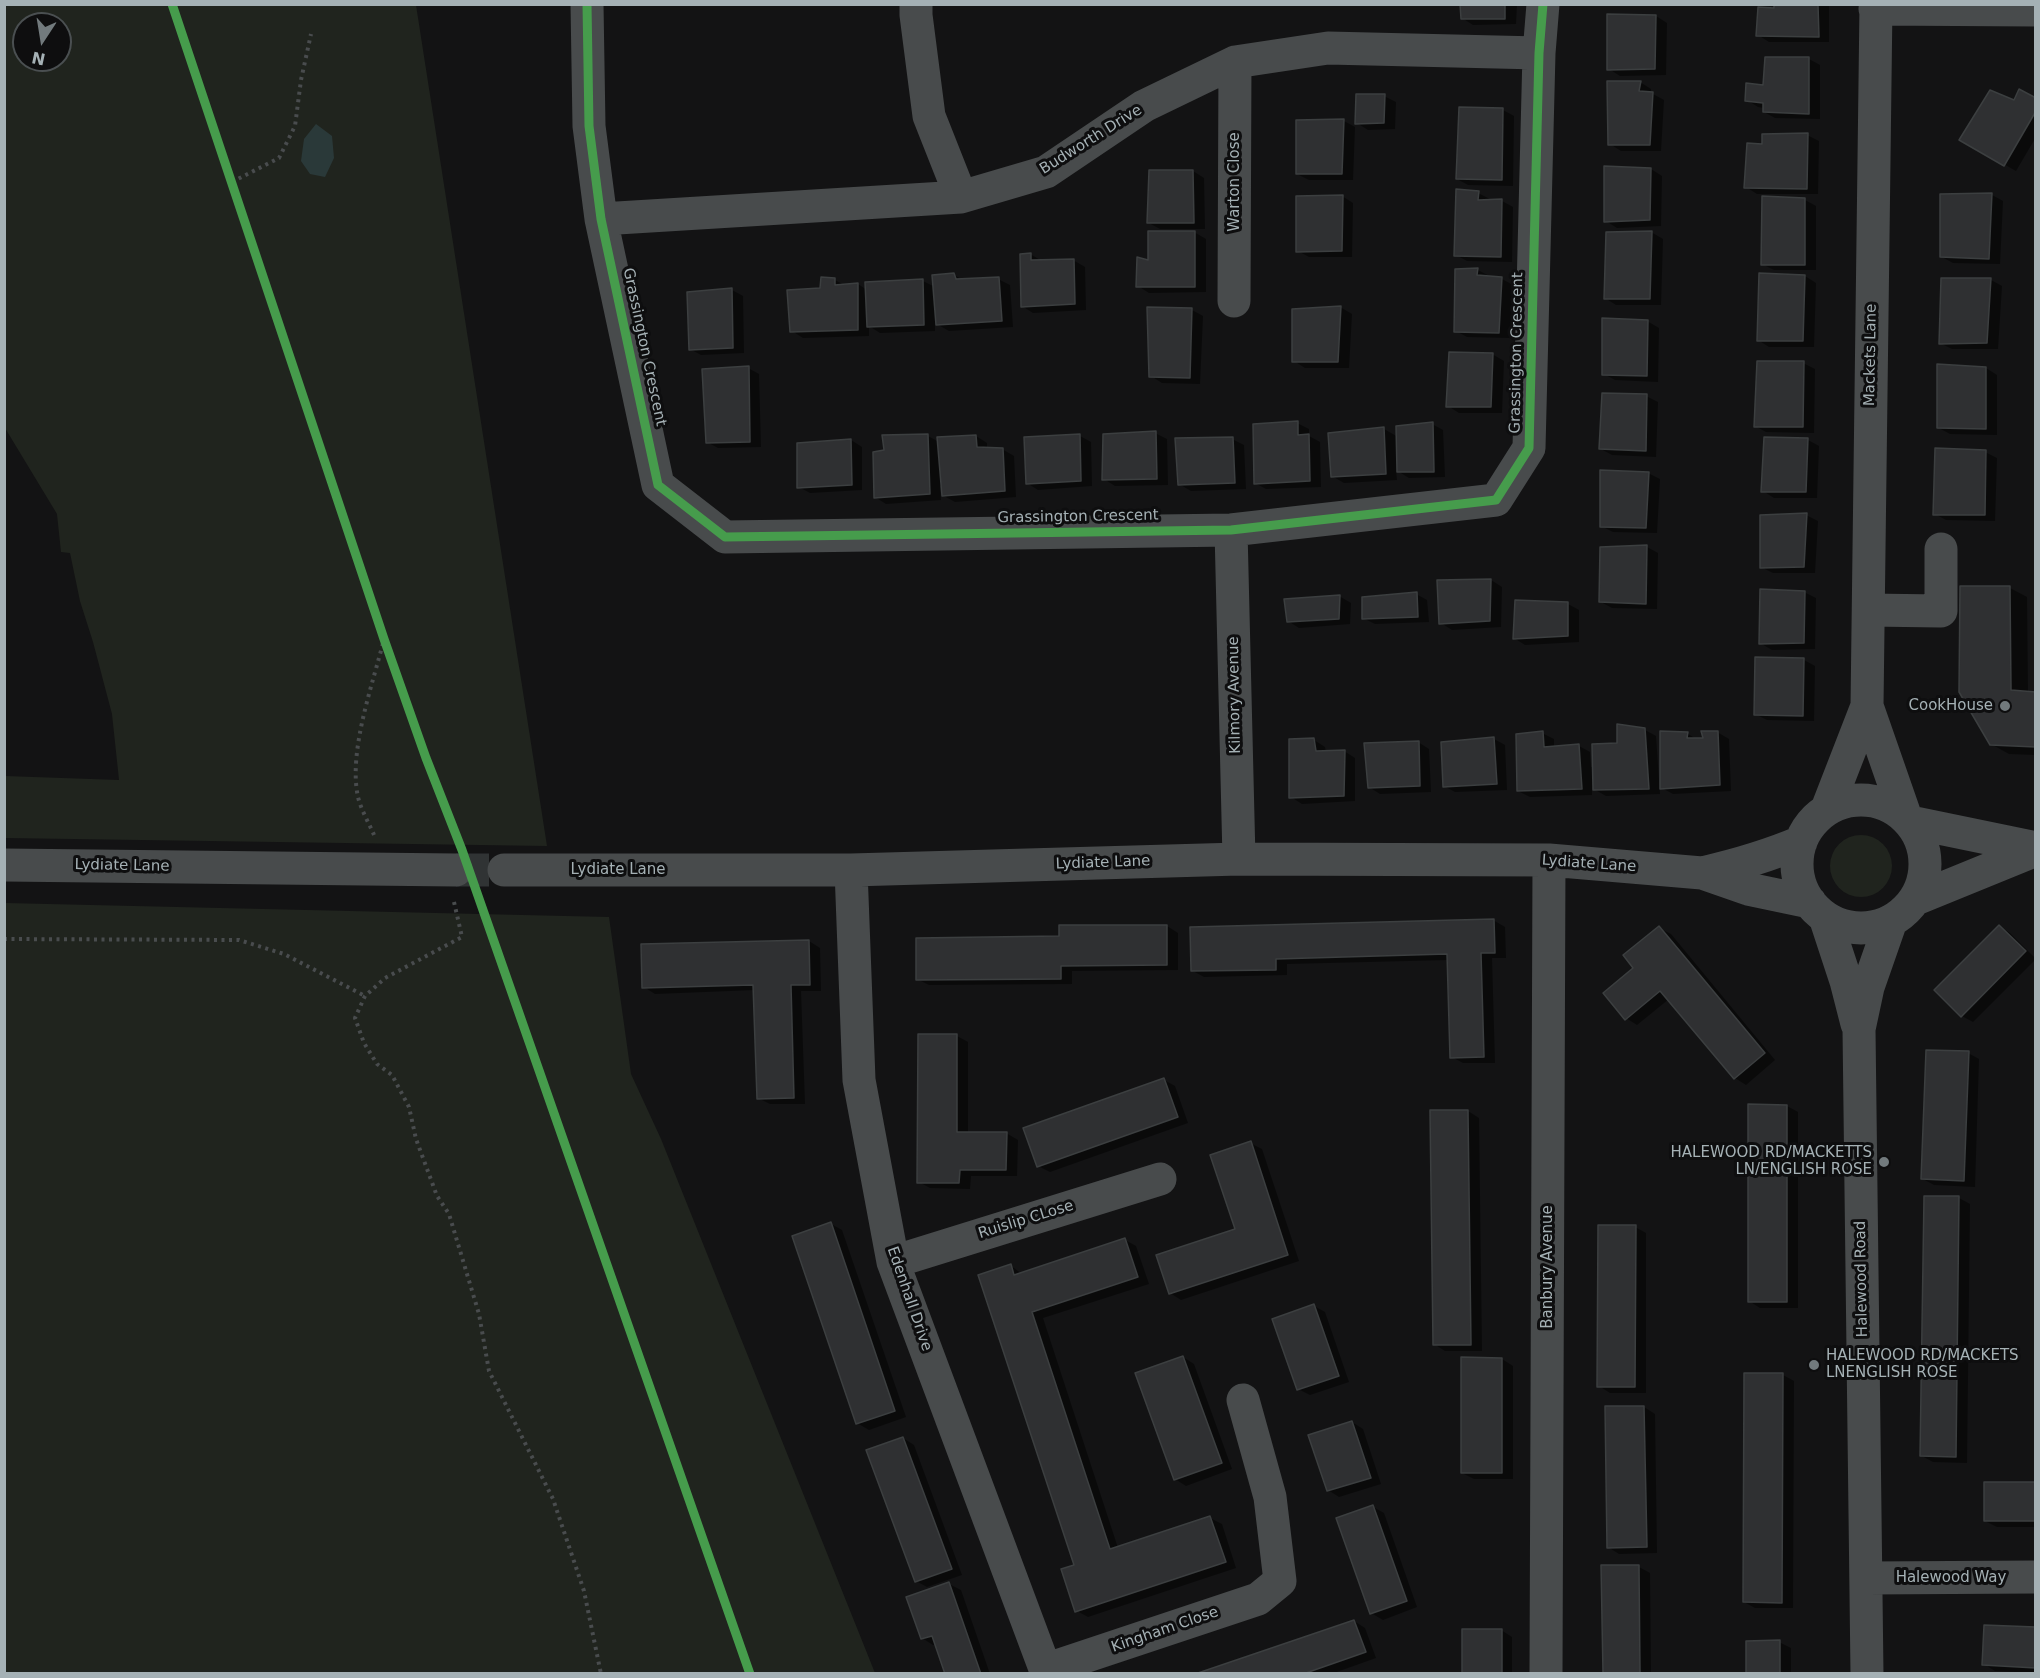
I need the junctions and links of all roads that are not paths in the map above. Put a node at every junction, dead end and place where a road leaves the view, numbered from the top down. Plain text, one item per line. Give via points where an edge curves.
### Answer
1 (587, 4) edge
2 (916, 4) edge
3 (1543, 4) edge
4 (1876, 7) edge
5 (2036, 10) edge
6 (1539, 53) junction
7 (1235, 62) junction
8 (961, 197) junction
9 (601, 219) junction
10 (1234, 301) dead end
11 (1231, 531) junction
12 (1941, 549) dead end
13 (1869, 610) junction
14 (1867, 706) junction
15 (1827, 809) junction
16 (1908, 820) junction
17 (1801, 842) junction
18 (2036, 849) edge
19 (1239, 859) junction
20 (1549, 860) junction
21 (4, 865) edge
22 (451, 869) tunnel mouth
23 (504, 870) tunnel mouth
24 (851, 870) junction
25 (1702, 873) junction
26 (1916, 899) junction
27 (1818, 910) junction
28 (1891, 921) junction
29 (1859, 1029) junction
30 (1160, 1179) dead end
31 (893, 1262) junction
32 (1243, 1400) dead end
33 (2036, 1577) edge
34 (1867, 1578) junction
35 (1046, 1672) edge
36 (1546, 1674) edge
37 (1867, 1674) edge

1 - 9 street, Grassington Crescent via 589,126
2 - 8 street via 929,116
3 - 6 street, Grassington Crescent
4 - 5 street
4 - 13 street, Mackets Lane
6 - 7 street, Budworth Drive via 1328,48
6 - 11 street, Grassington Crescent via 1529,448 1496,500
7 - 8 street, Budworth Drive via 1144,106 1046,172
7 - 10 street, Warton Close
8 - 9 street, Budworth Drive
9 - 11 street, Grassington Crescent via 658,485 725,537
11 - 19 street, Kilmory Avenue
12 - 13 street via 1941,611
13 - 14 street, Mackets Lane
14 - 15 street, Mackets Lane
14 - 16 street, Mackets Lane
15 - 16 street via 1847,801 1868,800 1888,805
15 - 17 street via 1811,824
16 - 18 street
16 - 26 street via 1921,840 1926,860 1924,880
17 - 25 street, Lydiate Lane via 1735,866
17 - 27 street via 1797,863 1800,884
18 - 26 street
19 - 20 street, Lydiate Lane
19 - 24 street, Lydiate Lane
20 - 25 street, Lydiate Lane
20 - 36 street, Banbury Avenue
21 - 22 street, Lydiate Lane
23 - 24 street, Lydiate Lane
24 - 31 street, Edenhall Drive via 859,1080
25 - 27 street, Lydiate Lane
26 - 28 street
27 - 28 street via 1840,925 1858,928
27 - 29 street, Halewood Road via 1846,981
28 - 29 street, Halewood Road via 1868,987
29 - 34 street, Halewood Road
30 - 31 street, Ruislip CLose
31 - 35 street, Edenhall Drive
32 - 35 street, Kingham Close via 1270,1497 1280,1581 1258,1599
33 - 34 street, Halewood Way
34 - 37 street, Halewood Road

